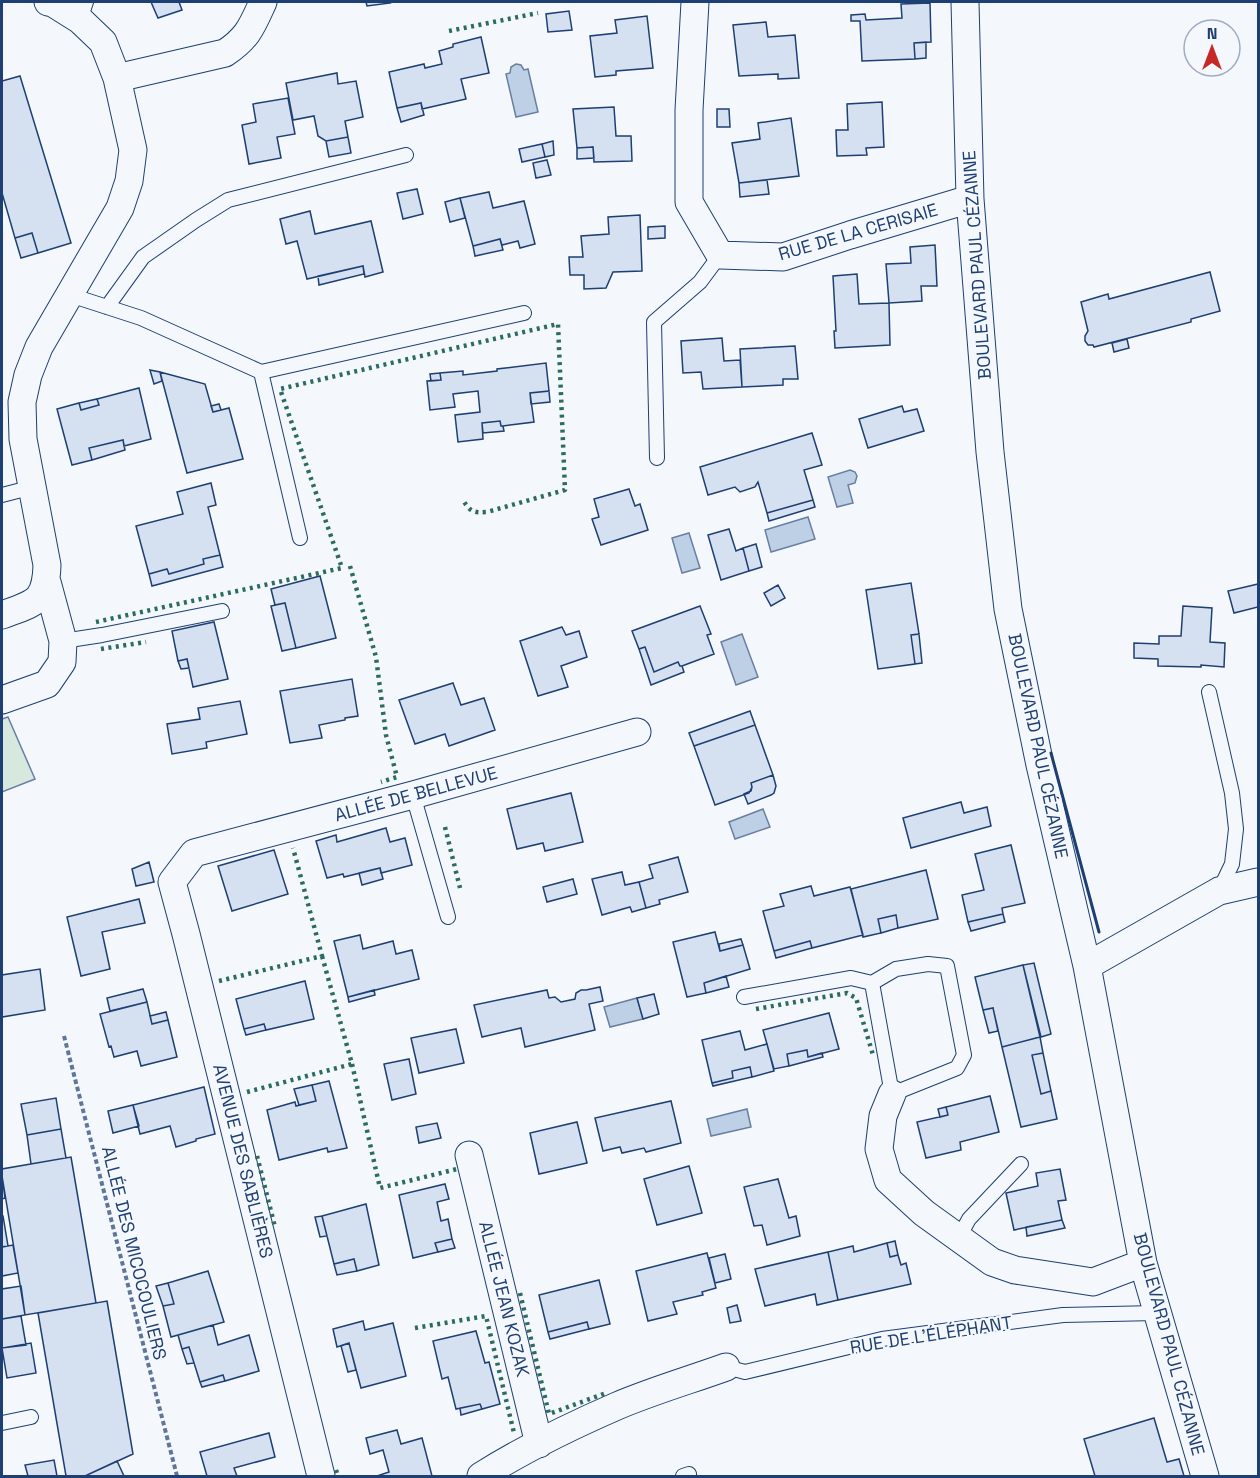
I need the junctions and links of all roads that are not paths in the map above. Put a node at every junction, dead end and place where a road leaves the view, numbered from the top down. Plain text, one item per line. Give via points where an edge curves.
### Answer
1 (50, 2) edge
2 (263, 2) edge
3 (695, 2) edge
4 (965, 2) edge
5 (83, 10) edge
6 (117, 78) junction
7 (406, 155) dead end
8 (969, 199) junction
9 (720, 255) junction
10 (70, 295) junction
11 (107, 307) junction
12 (524, 314) dead end
13 (261, 372) junction
14 (657, 458) dead end
15 (33, 487) junction
16 (2, 495) edge
17 (300, 538) dead end
18 (47, 582) junction
19 (222, 611) dead end
20 (2, 615) edge
21 (63, 641) junction
22 (1209, 692) dead end
23 (2, 700) edge
24 (638, 732) dead end
25 (413, 795) junction
26 (194, 853) joint
27 (1258, 882) edge
28 (1219, 891) junction
29 (448, 916) dead end
30 (1087, 966) junction
31 (872, 983) junction
32 (744, 997) dead end
33 (892, 1094) junction
34 (469, 1155) dead end
35 (1022, 1164) dead end
36 (958, 1239) junction
37 (1143, 1263) junction
38 (1157, 1312) junction
39 (726, 1367) joint
40 (31, 1417) dead end
41 (2, 1422) edge
42 (539, 1443) junction
43 (321, 1476) edge
44 (481, 1476) edge
45 (683, 1476) edge
46 (689, 1476) edge
47 (1205, 1476) edge

1 - 5 street
2 - 6 street via 250,31 225,53
3 - 9 street via 689,202
4 - 8 street, BOULEVARD PAUL CÉZANNE
5 - 6 street via 103,42
6 - 10 street via 133,150 129,182 120,208
7 - 11 lane via 228,200 143,257
8 - 9 street, RUE DE LA CERISAIE via 783,257
8 - 30 street, BOULEVARD PAUL CÉZANNE via 990,452 1008,609
9 - 14 lane via 700,282 654,322
10 - 11 lane
10 - 15 street via 39,347 22,402 23,439
11 - 13 lane via 141,318
12 - 13 lane
13 - 17 lane
15 - 16 lane
15 - 18 street
18 - 20 street via 41,595 30,604
18 - 21 street
19 - 21 lane
21 - 23 street via 62,662 47,684
22 - 28 lane via 1232,793 1236,829 1232,864
24 - 25 street, ALLÉE DE BELLEVUE
25 - 26 street, ALLÉE DE BELLEVUE
25 - 29 lane
26 - 43 street, AVENUE DES SABLIÈRES via 172,882
27 - 28 street
28 - 30 street
30 - 37 street, BOULEVARD PAUL CÉZANNE
31 - 32 lane via 851,978
31 - 33 lane
31 - 33 lane via 896,969 928,964 947,966 964,1055 957,1068
33 - 36 street via 883,1116 879,1149 888,1180
34 - 42 street, ALLÉE JEAN KOZAK
35 - 36 lane via 969,1219
36 - 37 street via 992,1262 1015,1270 1093,1282
37 - 38 street, BOULEVARD PAUL CÉZANNE
38 - 39 lane, RUE DE L'ÉLÉPHANT via 1063,1315 882,1339 745,1372
38 - 47 street, BOULEVARD PAUL CÉZANNE
39 - 42 street, RUE DE L'ÉLÉPHANT via 618,1406
40 - 41 lane
42 - 44 street, RUE DE L'ÉLÉPHANT
45 - 46 lane

